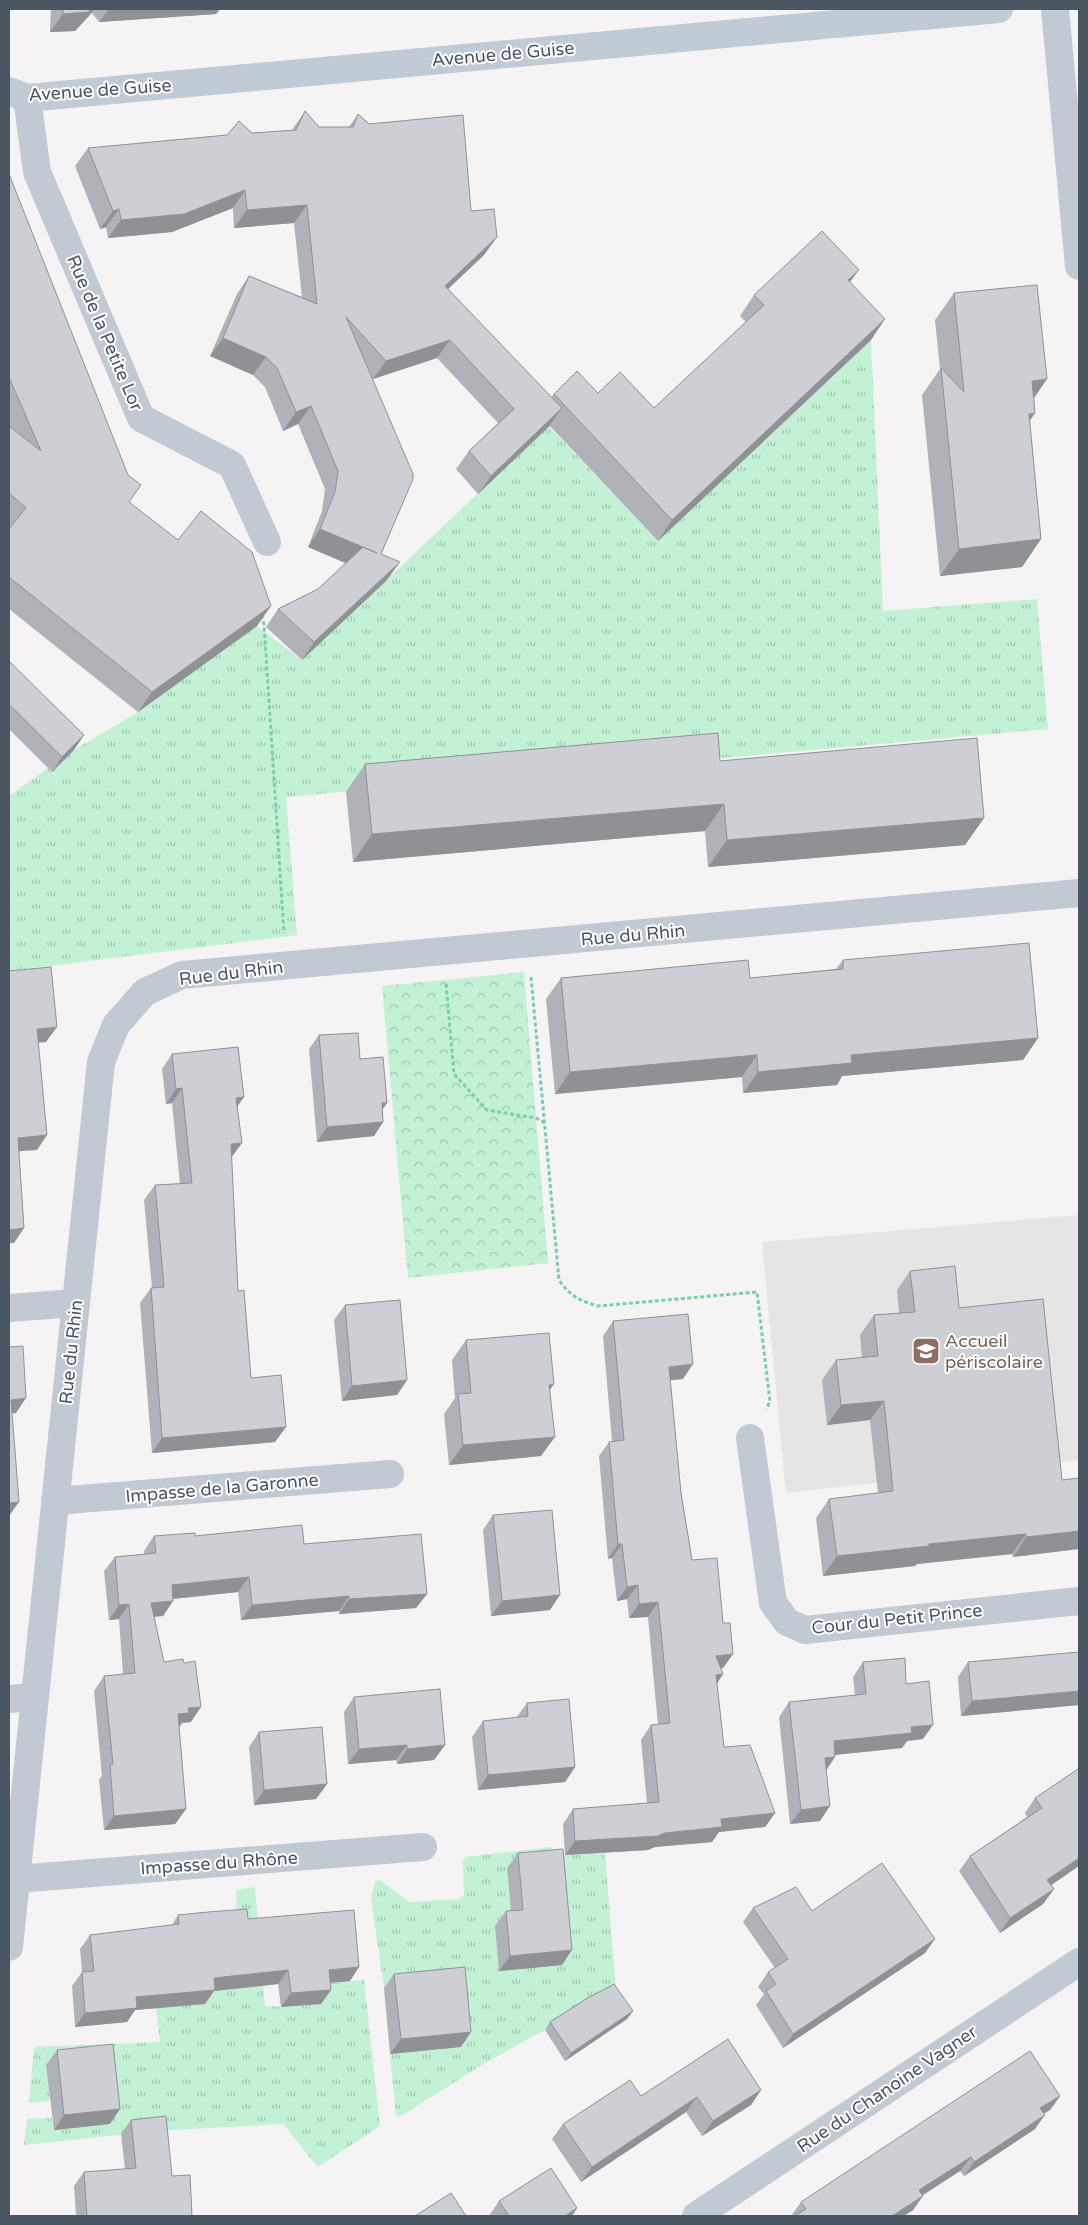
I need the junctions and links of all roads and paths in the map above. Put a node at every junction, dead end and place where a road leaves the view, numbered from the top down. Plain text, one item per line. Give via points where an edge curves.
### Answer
1 (999, 9) edge
2 (1055, 9) edge
3 (18, 94) edge
4 (1079, 266) edge
5 (267, 542) dead end
6 (259, 608) edge
7 (1079, 893) edge
8 (528, 945) junction
9 (444, 953) junction
10 (286, 966) junction
11 (545, 1124) junction
12 (76, 1303) junction
13 (9, 1308) edge
14 (750, 1438) joint
15 (390, 1474) dead end
16 (55, 1502) junction
17 (1079, 1600) edge
18 (22, 1698) edge
19 (423, 1847) dead end
20 (16, 1879) junction
21 (9, 1947) edge
22 (1079, 1962) edge
23 (696, 2216) edge

1 - 3 street, Avenue de Guise
2 - 4 street
3 - 5 street, Rue de la Petite Lor via 37,172 141,418 232,465
6 - 10 path via 264,624
7 - 8 street, Rue du Rhin
8 - 9 street, Rue du Rhin
8 - 11 path
9 - 10 street, Rue du Rhin
9 - 11 path via 454,1074 487,1110 536,1118
10 - 12 street, Rue du Rhin via 182,975 144,992 116,1025 101,1062
11 - 14 path via 559,1280 568,1293 580,1301 598,1306 757,1292 770,1402
12 - 13 street
12 - 16 street, Rue du Rhin
14 - 17 street, Cour du Petit Prince via 773,1603 787,1622 805,1630
15 - 16 street, Impasse de la Garonne
16 - 18 street, Rue du Rhin
18 - 20 street, Rue du Rhin
19 - 20 street, Impasse du Rhône
20 - 21 street, Rue du Rhin
22 - 23 street, Rue du Chanoine Vagner

